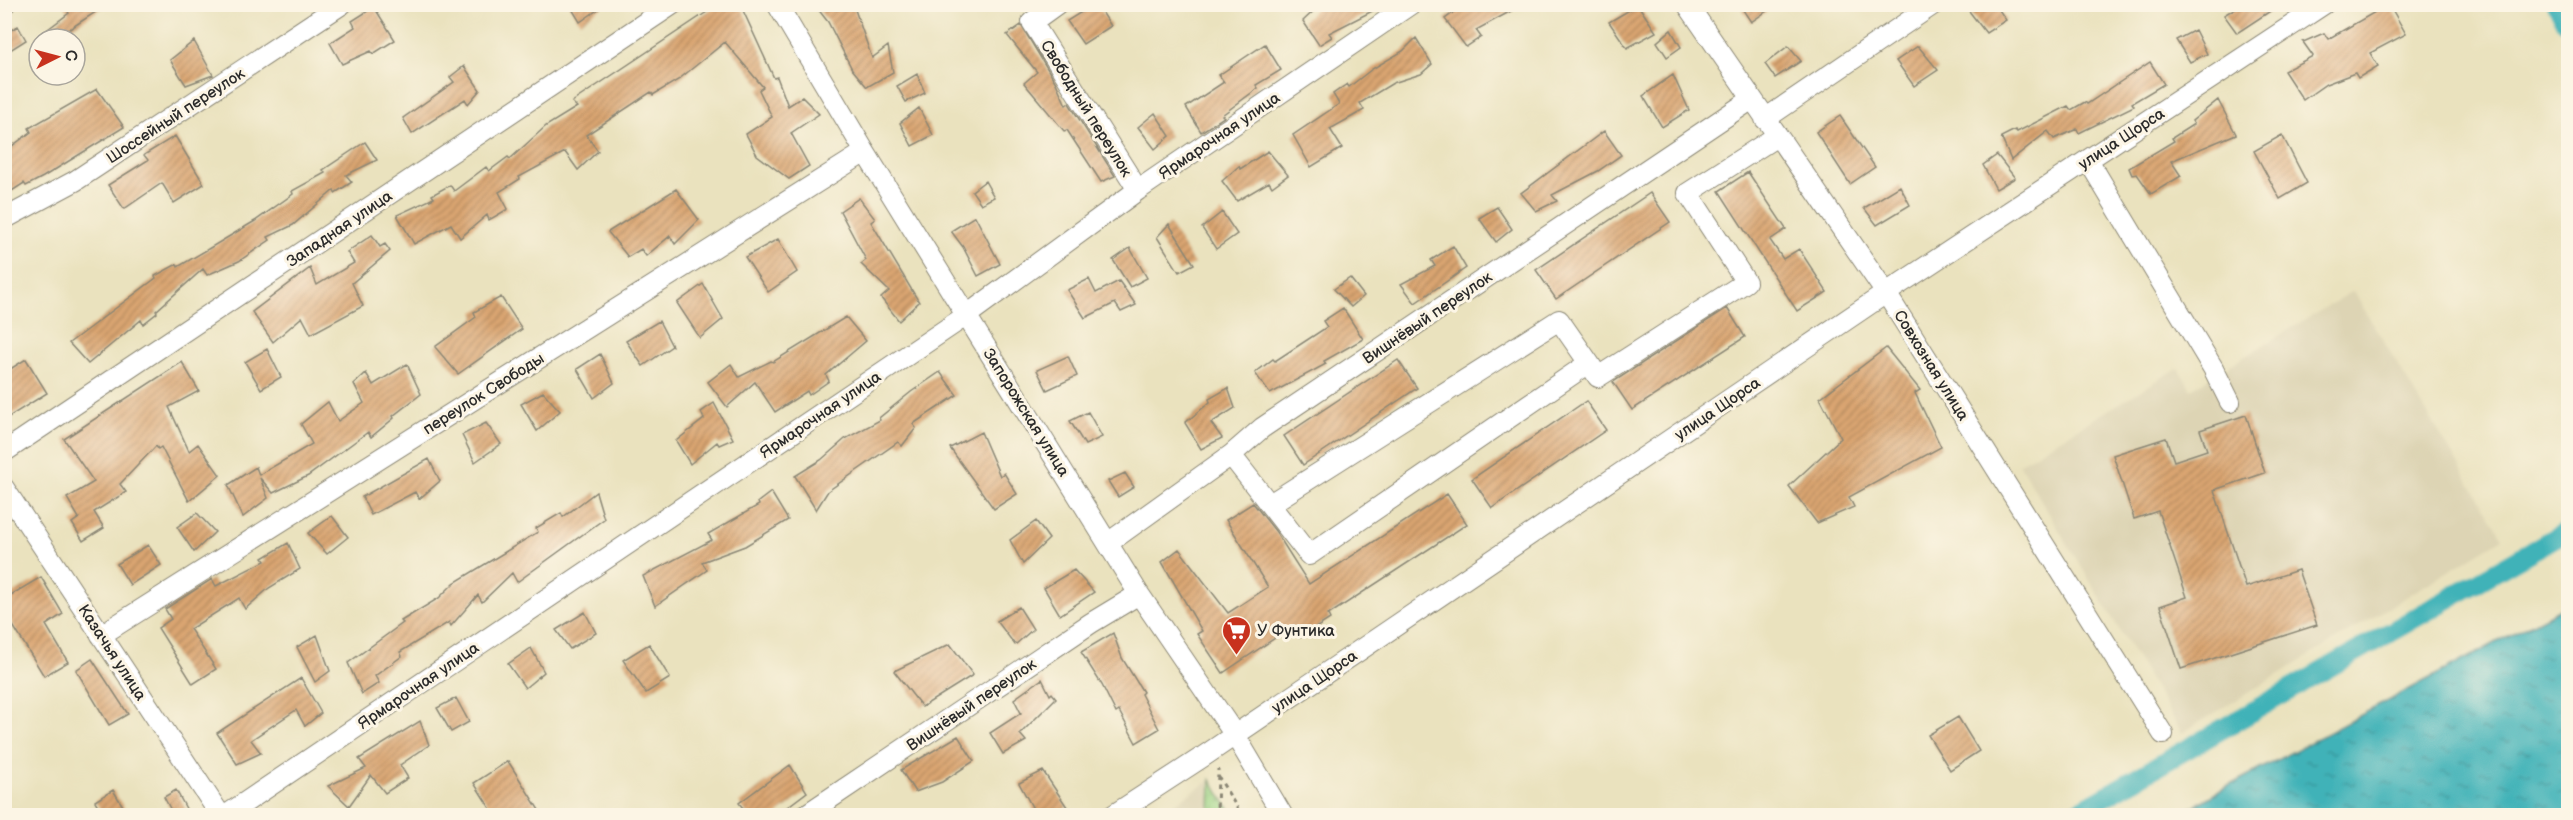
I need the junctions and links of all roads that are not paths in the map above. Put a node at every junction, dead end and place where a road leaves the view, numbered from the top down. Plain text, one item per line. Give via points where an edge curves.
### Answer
1 (342, 4) edge
2 (673, 4) edge
3 (777, 4) edge
4 (1057, 4) edge
5 (1411, 4) edge
6 (1687, 4) edge
7 (1934, 4) edge
8 (2324, 4) edge
9 (1752, 99) junction
10 (1765, 119) junction
11 (1777, 136) junction
12 (865, 152) junction
13 (2088, 160) junction
14 (1138, 190) junction
15 (4, 219) edge
16 (1886, 292) junction
17 (967, 315) junction
18 (1589, 363) junction
19 (2230, 402) dead end
20 (4, 452) edge
21 (1231, 455) junction
22 (4, 488) edge
23 (1270, 504) junction
24 (1108, 543) junction
25 (1139, 594) junction
26 (101, 635) junction
27 (2163, 734) dead end
28 (1235, 735) junction
29 (1120, 813) edge
30 (223, 816) edge
31 (804, 816) edge
32 (1282, 816) edge

1 - 15 street, Шоссейный переулок via 75,181
2 - 20 street, Западная улица
3 - 12 street, Запорожская улица
4 - 14 street, Свободный переулок via 1032,22
5 - 14 street, Ярмарочная улица
6 - 9 street, Совхозная улица
7 - 10 street
8 - 13 street, улица Щорса
9 - 10 street, Совхозная улица
9 - 21 street, Вишнёвый переулок via 1262,428
10 - 11 street, Совхозная улица
11 - 16 street, Совхозная улица
11 - 18 street via 1688,193 1746,282 1598,377
12 - 17 street, Запорожская улица
12 - 26 street, переулок Свободы
13 - 16 street, улица Щорса
13 - 19 street
14 - 17 street, Ярмарочная улица
16 - 27 street, Совхозная улица
16 - 28 street, улица Щорса
17 - 24 street, Запорожская улица
17 - 30 street, Ярмарочная улица
18 - 23 street via 1559,320
18 - 23 street via 1309,555
21 - 23 street
21 - 24 street, Вишнёвый переулок
22 - 26 street, Казачья улица
24 - 25 street, Запорожская улица
25 - 28 street, Запорожская улица
25 - 31 street, Вишнёвый переулок
26 - 30 street, Казачья улица
28 - 29 street, улица Щорса
28 - 32 street, Запорожская улица

